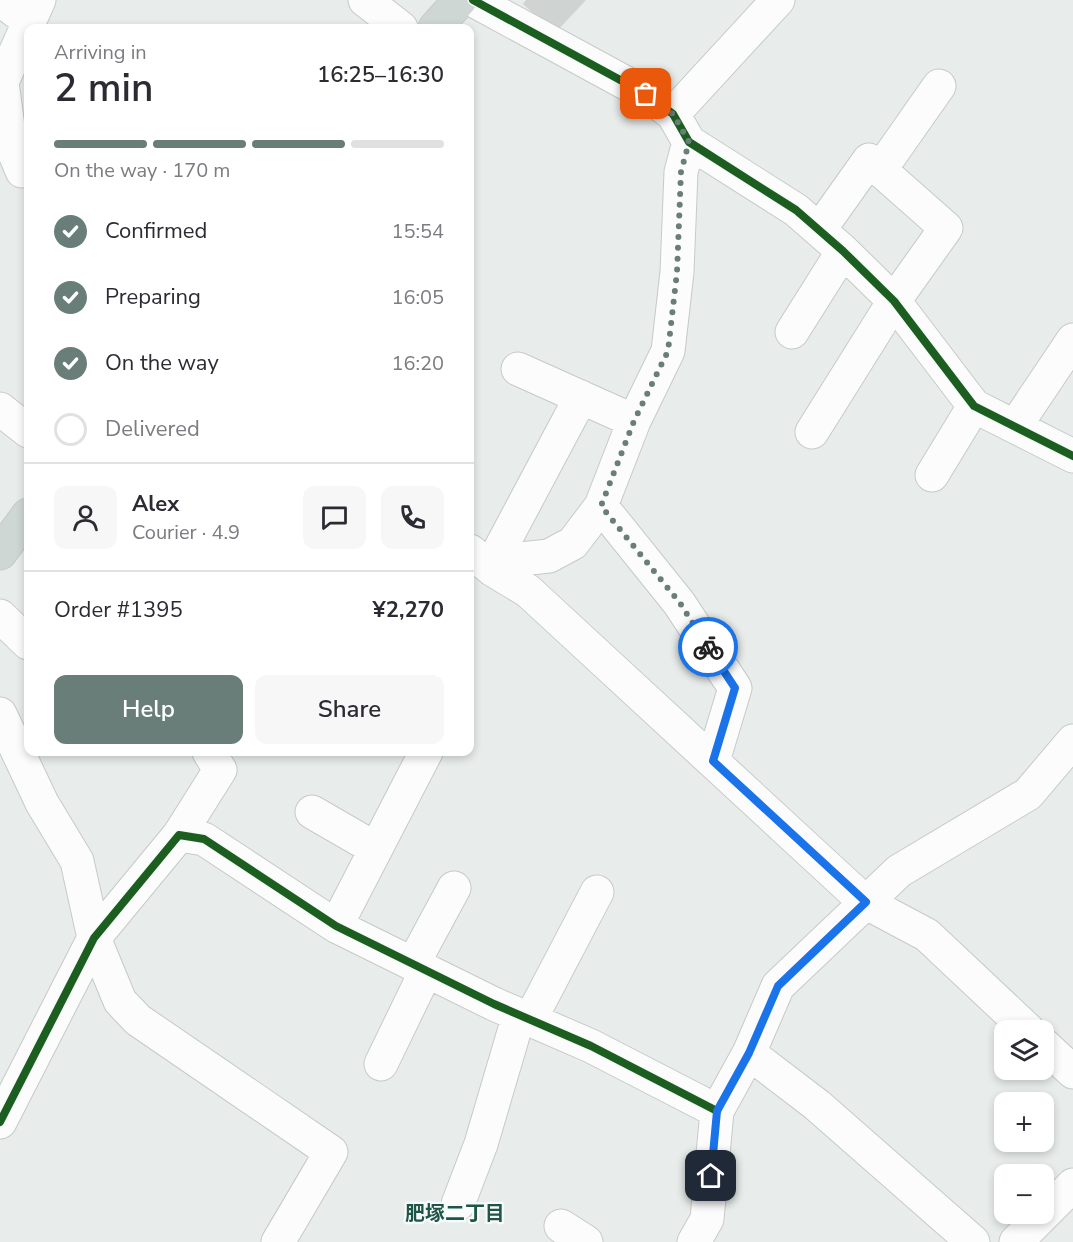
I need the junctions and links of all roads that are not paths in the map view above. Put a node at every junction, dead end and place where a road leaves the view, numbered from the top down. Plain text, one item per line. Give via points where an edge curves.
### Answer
1 (1, 0) edge
2 (364, 0) edge
3 (460, 0) edge
4 (473, 0) edge
5 (778, 0) edge
6 (28, 24) edge
7 (396, 24) edge
8 (439, 24) edge
9 (24, 38) edge
10 (939, 86) dead end
11 (681, 128) junction
12 (17, 168) edge
13 (880, 171) junction
14 (831, 240) junction
15 (894, 301) junction
16 (792, 332) dead end
17 (1073, 340) edge
18 (518, 369) dead end
19 (581, 397) junction
20 (974, 406) junction
21 (0, 409) edge
22 (634, 421) junction
23 (1016, 425) junction
24 (24, 428) edge
25 (812, 432) dead end
26 (1073, 456) edge
27 (932, 476) dead end
28 (601, 506) junction
29 (24, 520) edge
30 (0, 553) edge
31 (482, 560) edge
32 (0, 616) edge
33 (24, 639) edge
34 (0, 714) edge
35 (1073, 741) edge
36 (211, 756) edge
37 (424, 756) edge
38 (713, 761) junction
39 (312, 812) dead end
40 (179, 835) junction
41 (376, 849) junction
42 (453, 888) dead end
43 (597, 892) dead end
44 (866, 902) junction
45 (336, 926) junction
46 (94, 938) junction
47 (420, 968) junction
48 (525, 1018) junction
49 (1017, 1020) edge
50 (749, 1053) junction
51 (1054, 1054) edge
52 (381, 1064) dead end
53 (1073, 1072) edge
54 (717, 1111) junction
55 (0, 1122) edge
56 (1073, 1185) edge
57 (458, 1204) dead end
58 (278, 1242) edge
59 (694, 1242) edge
60 (973, 1242) edge
61 (1016, 1242) edge

1 - 6 street
2 - 7 street
3 - 8 main road
4 - 11 street via 646,94
5 - 11 street
9 - 12 street via 2,82
10 - 13 street
11 - 14 street via 796,210
11 - 22 street via 677,272 668,351
13 - 14 street via 869,160
13 - 15 street via 946,228
14 - 15 street
14 - 16 street
15 - 20 street
15 - 25 street
17 - 23 street
18 - 19 street
19 - 22 street
19 - 31 street via 497,555
20 - 23 street
20 - 27 street
21 - 24 street
22 - 28 street
23 - 26 street
28 - 31 street via 573,543 549,556
28 - 38 street via 680,603 735,688
29 - 30 main road
31 - 38 street via 528,591
32 - 33 street
34 - 46 street via 42,803 77,861
35 - 44 street via 1028,794 899,871
36 - 40 street via 220,770
37 - 41 street
38 - 44 street
39 - 41 street
40 - 45 street via 204,838
40 - 46 street
41 - 45 street
42 - 47 street
43 - 48 street
44 - 49 street via 927,935
44 - 50 street via 778,986
45 - 47 street
46 - 55 street
46 - 58 street via 120,1001 138,1020 331,1152
47 - 48 street
47 - 52 street
48 - 54 street via 591,1046
48 - 57 street
50 - 54 street
50 - 60 street via 817,1105
51 - 53 street
54 - 59 street via 707,1219
56 - 61 street

